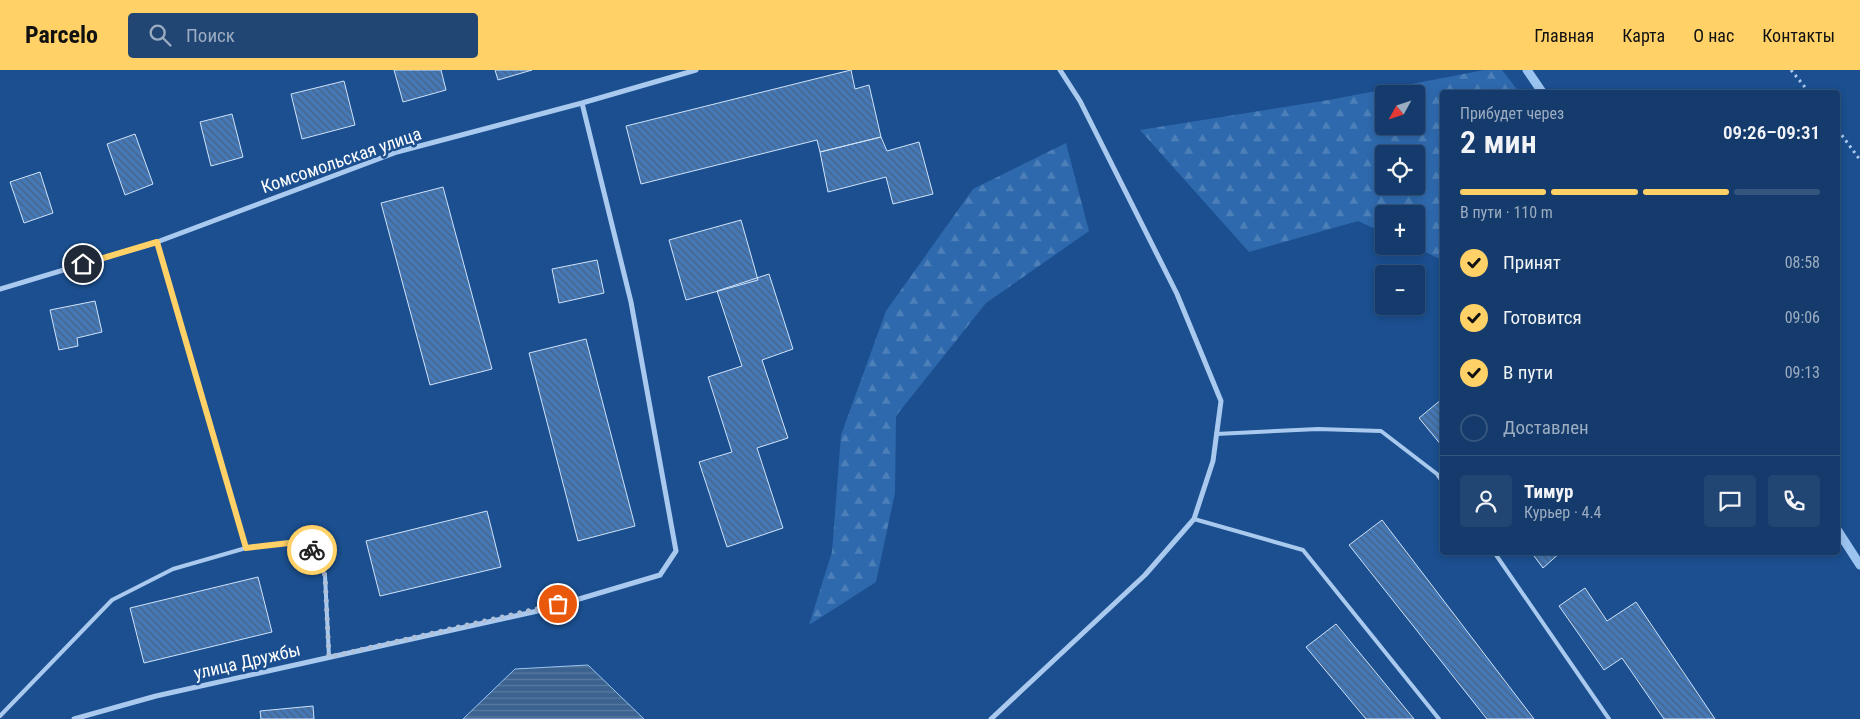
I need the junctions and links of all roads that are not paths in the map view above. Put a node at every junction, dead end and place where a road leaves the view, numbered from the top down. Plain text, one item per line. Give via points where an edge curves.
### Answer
1 (696, 70) edge
2 (1060, 70) edge
3 (676, 73) edge
4 (582, 103) junction
5 (157, 242) junction
6 (0, 289) edge
7 (1216, 434) junction
8 (1440, 478) edge
9 (1194, 520) junction
10 (246, 548) junction
11 (1496, 555) edge
12 (329, 657) junction
13 (0, 716) edge
14 (74, 719) edge
15 (991, 719) edge
16 (1439, 719) edge
17 (1609, 719) edge

1 - 3 street, Комсомольская улица
2 - 7 street via 1080,102 1177,294 1221,401
3 - 4 street, Комсомольская улица
4 - 5 street, Комсомольская улица via 397,152
4 - 12 street, улица Дружбы via 631,302 676,550 660,575 542,610
5 - 6 street, Комсомольская улица
5 - 10 lane
7 - 8 lane via 1318,429 1381,431
7 - 9 street via 1213,461
9 - 15 street via 1145,576
9 - 16 lane via 1303,550
10 - 12 lane via 289,543 312,550 325,575
10 - 13 lane via 173,569 112,600
11 - 17 lane
12 - 14 street, улица Дружбы via 156,696

